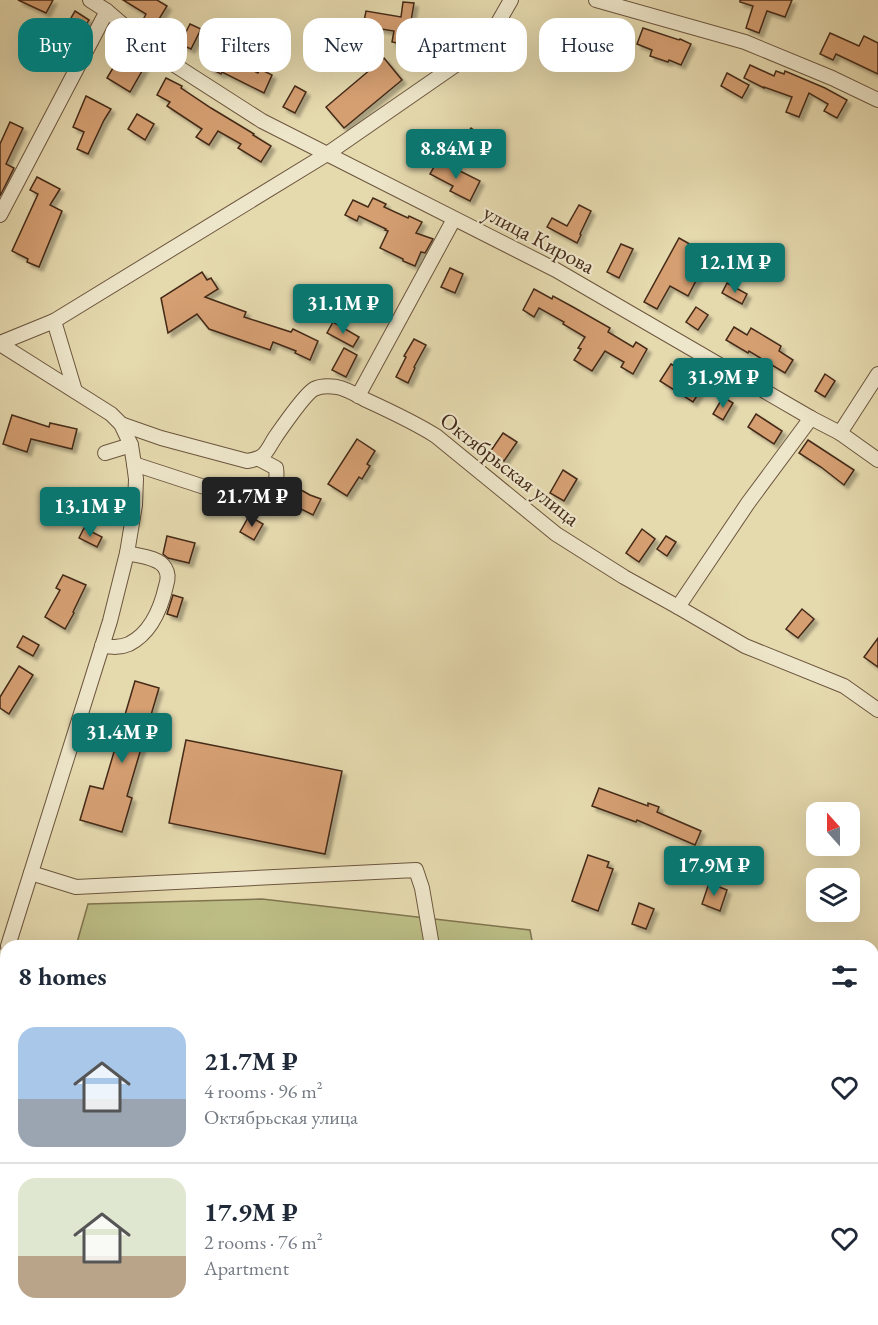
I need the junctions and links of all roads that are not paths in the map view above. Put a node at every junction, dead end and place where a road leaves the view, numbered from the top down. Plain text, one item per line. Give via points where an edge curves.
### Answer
1 (90, 0) edge
2 (511, 0) edge
3 (596, 0) edge
4 (107, 11) junction
5 (878, 100) edge
6 (327, 154) junction
7 (0, 215) edge
8 (454, 219) junction
9 (54, 321) junction
10 (0, 343) edge
11 (878, 374) edge
12 (75, 391) junction
13 (357, 396) junction
14 (812, 418) junction
15 (121, 424) junction
16 (840, 433) junction
17 (131, 444) junction
18 (105, 453) dead end
19 (259, 459) junction
20 (878, 460) edge
21 (134, 464) junction
22 (127, 553) junction
23 (678, 607) junction
24 (102, 646) junction
25 (878, 710) edge
26 (31, 873) junction
27 (10, 940) edge
28 (431, 940) edge

1 - 4 street, улица Кирова
2 - 6 street via 495,28 457,64
3 - 5 street via 745,42
4 - 6 street, улица Кирова via 156,53 262,121
4 - 7 street
6 - 8 street, улица Кирова
6 - 9 street
8 - 13 street
8 - 14 street, улица Кирова via 556,270
9 - 10 street
9 - 12 street
10 - 12 street
11 - 16 street
12 - 15 street
13 - 19 street, Октябрьская улица via 336,387 312,390
13 - 23 street, Октябрьская улица via 418,424 556,534
14 - 16 street, улица Кирова
14 - 23 street via 748,503
15 - 17 street
15 - 19 street via 247,461
16 - 20 street, улица Кирова
17 - 18 street
17 - 21 street
19 - 21 street via 276,468 278,475 269,497 258,502
21 - 22 street via 135,505
22 - 24 street
22 - 24 street via 155,560 165,567 169,576 162,604 139,638 116,648
23 - 25 street, Октябрьская улица via 745,646 844,686
24 - 26 street
26 - 27 street
26 - 28 street via 76,887 416,870

